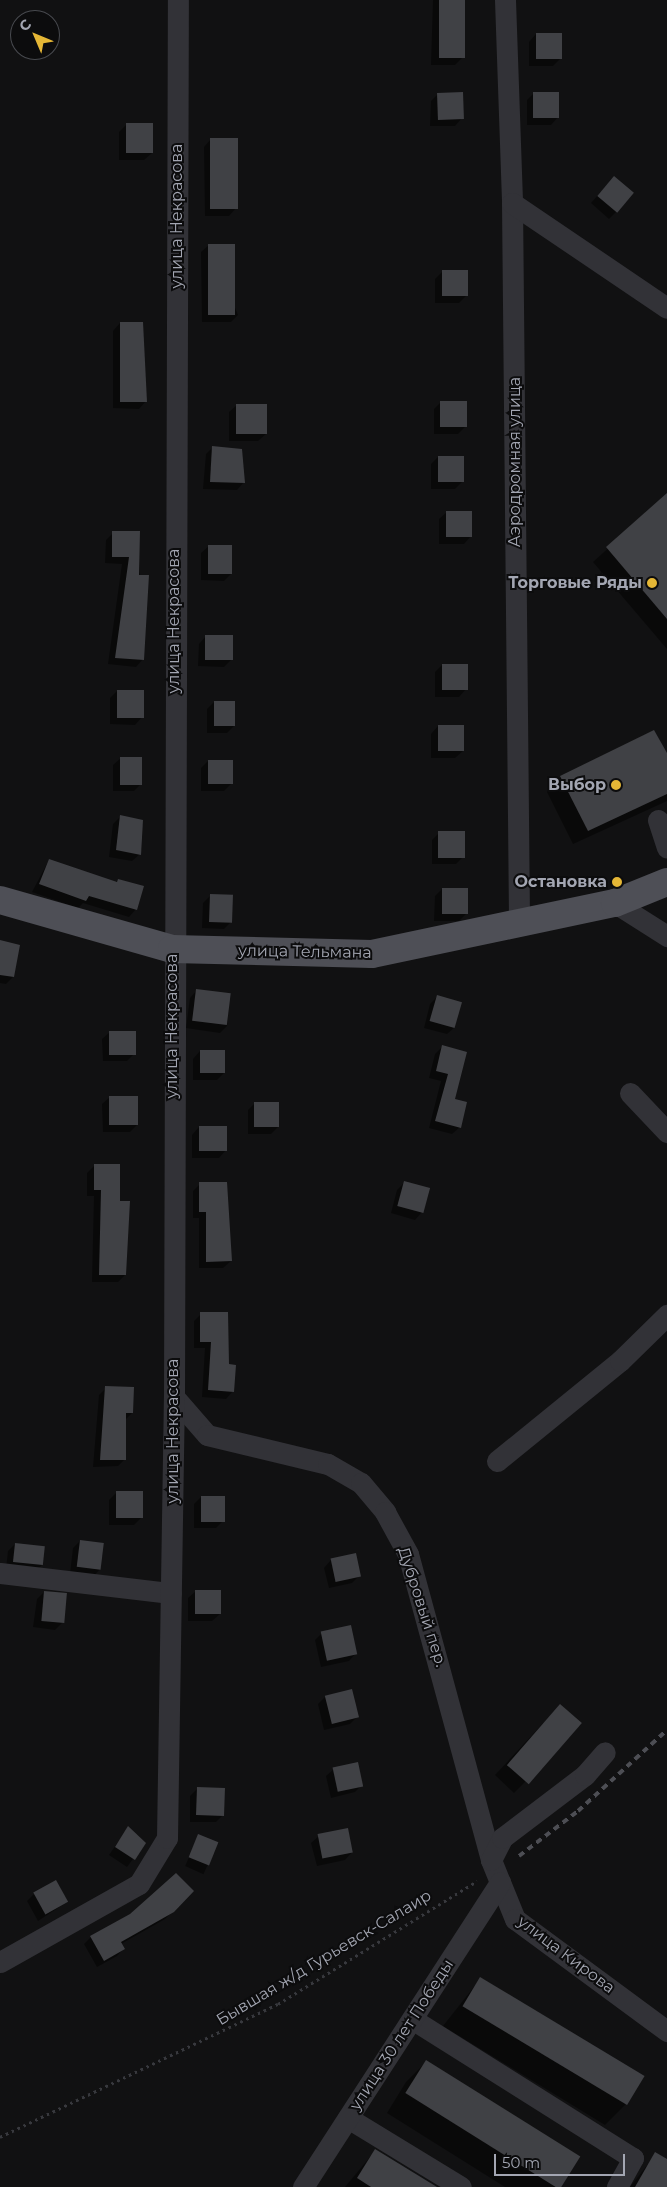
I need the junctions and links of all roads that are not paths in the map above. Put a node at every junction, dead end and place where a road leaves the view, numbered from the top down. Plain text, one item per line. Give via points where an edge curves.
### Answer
1 (178, 0) edge
2 (505, 0) edge
3 (512, 203) junction
4 (667, 308) edge
5 (658, 820) dead end
6 (667, 848) edge
7 (667, 882) edge
8 (0, 900) edge
9 (615, 903) junction
10 (519, 925) junction
11 (667, 936) edge
12 (172, 949) junction
13 (630, 1093) dead end
14 (667, 1132) edge
15 (667, 1315) edge
16 (174, 1397) junction
17 (497, 1461) dead end
18 (0, 1573) edge
19 (171, 1593) junction
20 (605, 1752) dead end
21 (495, 1871) junction
22 (0, 1962) edge
23 (412, 2019) junction
24 (667, 2031) edge
25 (348, 2118) junction
26 (303, 2187) edge
27 (461, 2187) edge
28 (617, 2187) edge

1 - 12 street, улица Некрасова
2 - 3 street, Аэродромная улица
3 - 4 street
3 - 10 street, Аэродромная улица
5 - 6 street
7 - 9 main road, улица Тельмана
8 - 12 main road, улица Тельмана
9 - 10 main road, улица Тельмана
9 - 11 street
10 - 12 main road, улица Тельмана via 372,954
12 - 16 street, улица Некрасова
13 - 14 street
15 - 17 street via 620,1361
16 - 19 street, улица Некрасова
16 - 21 street, Дубровый пер. via 207,1435 328,1464 361,1483 385,1512 408,1554
18 - 19 street
19 - 22 street, улица Некрасова via 167,1838 138,1884
20 - 21 street, улица 30 лет Победы via 586,1775 502,1838
21 - 23 street, улица 30 лет Победы
21 - 24 street, улица Кирова via 515,1919
23 - 25 street, улица 30 лет Победы
23 - 28 street via 633,2158
25 - 26 street, улица 30 лет Победы
25 - 27 street

